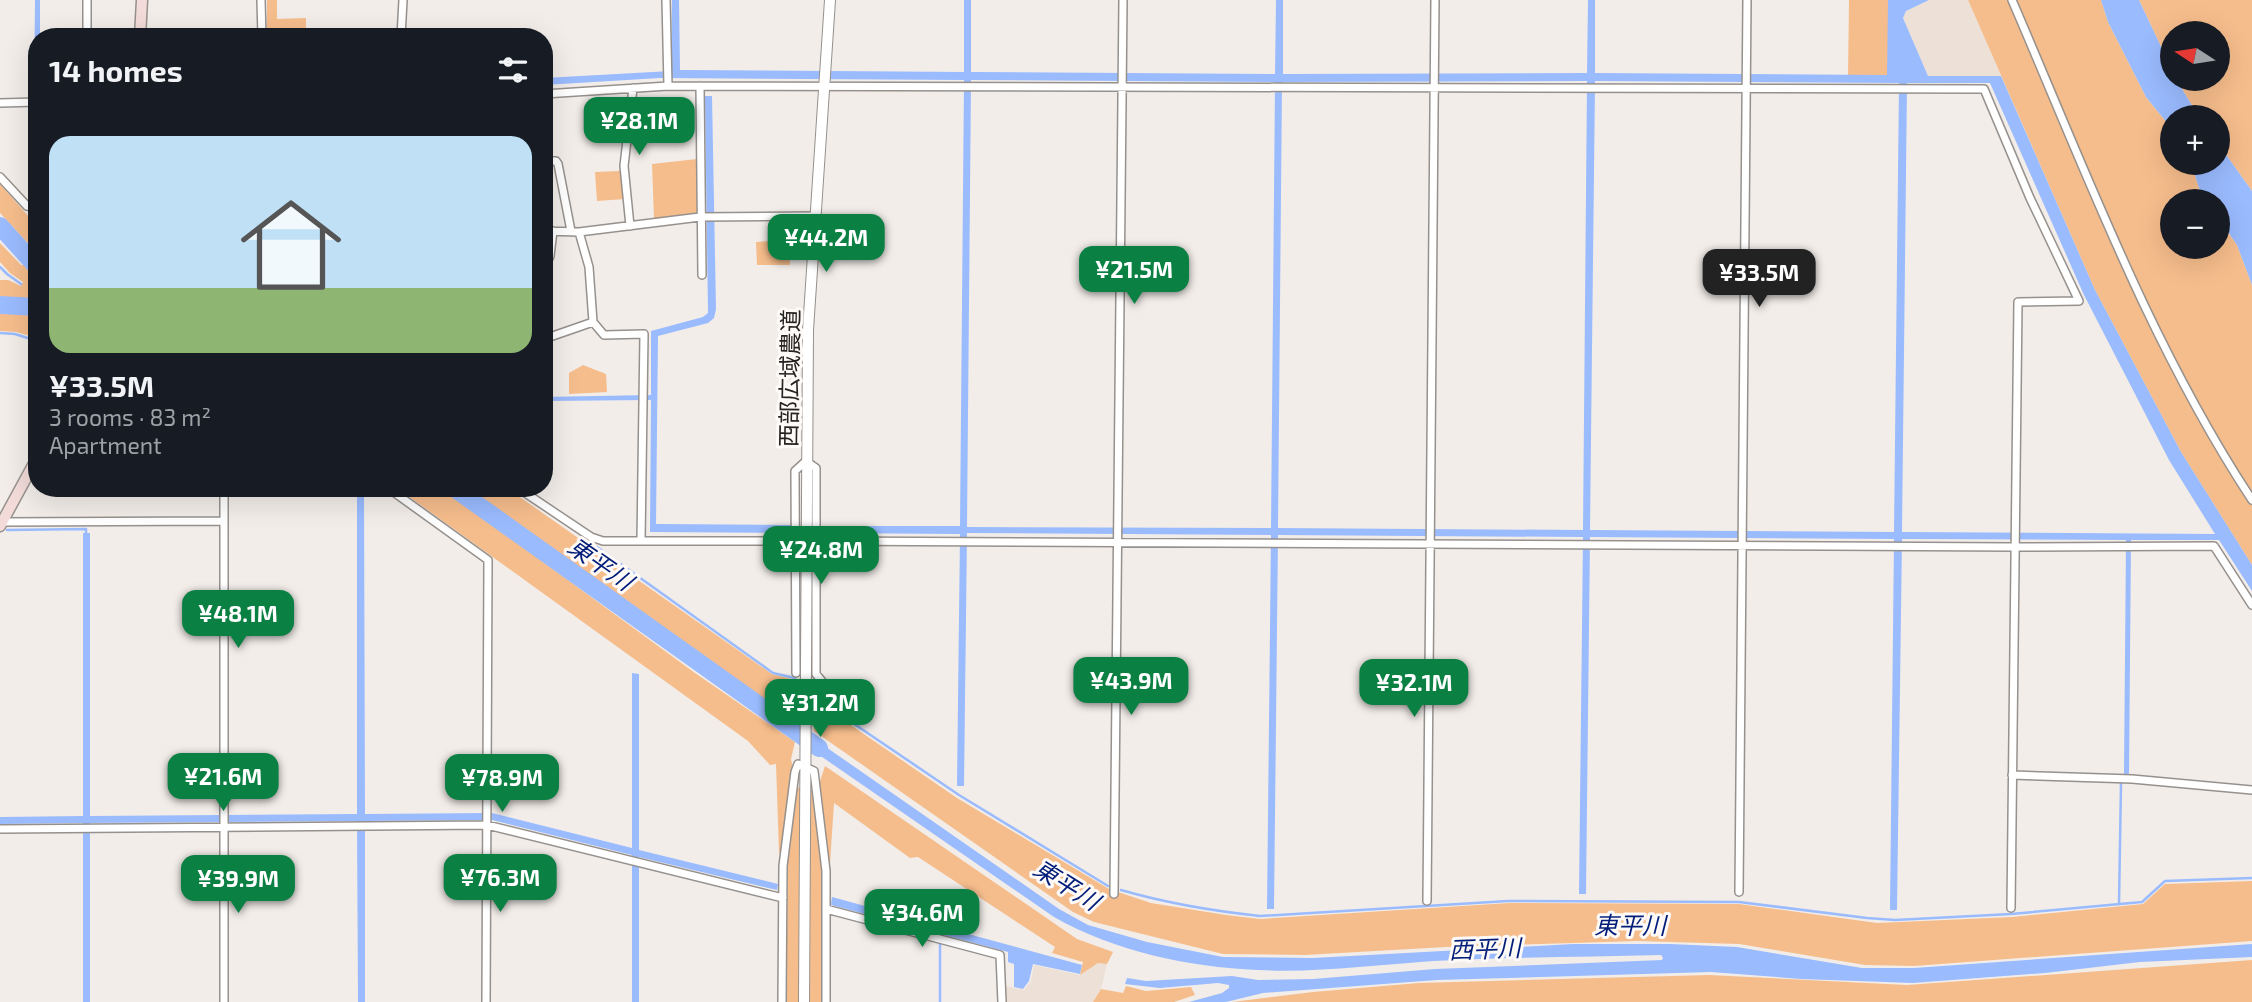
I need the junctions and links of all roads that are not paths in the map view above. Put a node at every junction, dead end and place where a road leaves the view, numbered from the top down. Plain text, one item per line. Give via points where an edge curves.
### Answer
1 (87, 0) edge
2 (142, 0) edge
3 (261, 0) edge
4 (403, 0) edge
5 (666, 0) edge
6 (830, 0) edge
7 (1123, 0) edge
8 (1435, 0) edge
9 (1747, 0) edge
10 (2012, 0) edge
11 (87, 28) edge
12 (140, 28) edge
13 (262, 28) edge
14 (401, 28) edge
15 (668, 84) junction
16 (824, 85) junction
17 (700, 86) junction
18 (1122, 86) junction
19 (1434, 87) junction
20 (633, 88) junction
21 (1747, 88) junction
22 (553, 93) edge
23 (28, 102) edge
24 (0, 103) edge
25 (553, 160) edge
26 (0, 177) edge
27 (28, 206) edge
28 (815, 216) junction
29 (702, 217) junction
30 (630, 226) junction
31 (553, 231) edge
32 (575, 231) junction
33 (702, 275) dead end
34 (593, 322) junction
35 (553, 336) edge
36 (806, 461) junction
37 (28, 474) edge
38 (224, 497) edge
39 (400, 497) edge
40 (532, 497) edge
41 (2252, 500) edge
42 (224, 521) junction
43 (1, 524) edge
44 (1118, 539) junction
45 (641, 541) junction
46 (797, 541) junction
47 (816, 541) junction
48 (1430, 541) junction
49 (1741, 543) junction
50 (2014, 545) junction
51 (2252, 605) edge
52 (796, 673) dead end
53 (838, 701) dead end
54 (805, 767) junction
55 (2012, 775) junction
56 (2252, 790) edge
57 (487, 825) junction
58 (224, 827) junction
59 (0, 829) edge
60 (1739, 891) dead end
61 (1114, 894) dead end
62 (783, 898) junction
63 (1427, 901) dead end
64 (2011, 908) dead end
65 (826, 909) junction
66 (224, 1002) edge
67 (486, 1002) edge
68 (782, 1002) edge
69 (804, 1002) edge
70 (826, 1002) edge
71 (1002, 1002) edge

1 - 11 street
2 - 12 main road
3 - 13 street
4 - 14 street
5 - 15 street
6 - 16 street, 西部広域農道
7 - 18 street
8 - 19 street
9 - 21 street
10 - 41 street via 2124,262 2204,422
15 - 17 street
15 - 20 street
16 - 17 street
16 - 18 street
16 - 28 street, 西部広域農道
17 - 29 street
18 - 19 street
18 - 44 street
19 - 21 street
19 - 48 street
20 - 22 street
20 - 30 street via 624,166
21 - 49 street
21 - 50 street via 1984,89 2080,301 2018,302
23 - 24 street
25 - 32 street via 558,164
26 - 27 street
28 - 29 street
28 - 36 street, 西部広域農道
29 - 30 street
29 - 33 street
30 - 32 street
31 - 32 street
32 - 34 street via 589,267
34 - 35 street
34 - 45 street via 604,335 644,334
36 - 46 street via 795,471
36 - 47 street via 816,468
36 - 54 street, 西部広域農道
37 - 43 main road
38 - 42 street
39 - 57 street via 488,560
40 - 45 street via 591,537
42 - 43 street
42 - 58 street
44 - 47 street
44 - 48 street
44 - 61 street
45 - 46 street
46 - 52 street
47 - 53 street via 816,674
48 - 49 street
48 - 63 street
49 - 50 street
49 - 60 street
50 - 51 street via 2214,546
50 - 55 street
54 - 62 street via 798,764 795,772
54 - 65 street via 814,771
54 - 69 street
55 - 56 street
55 - 64 street
57 - 58 street
57 - 62 street
57 - 67 street
58 - 59 street
58 - 66 street
62 - 68 street
65 - 70 street
65 - 71 street via 1000,955

